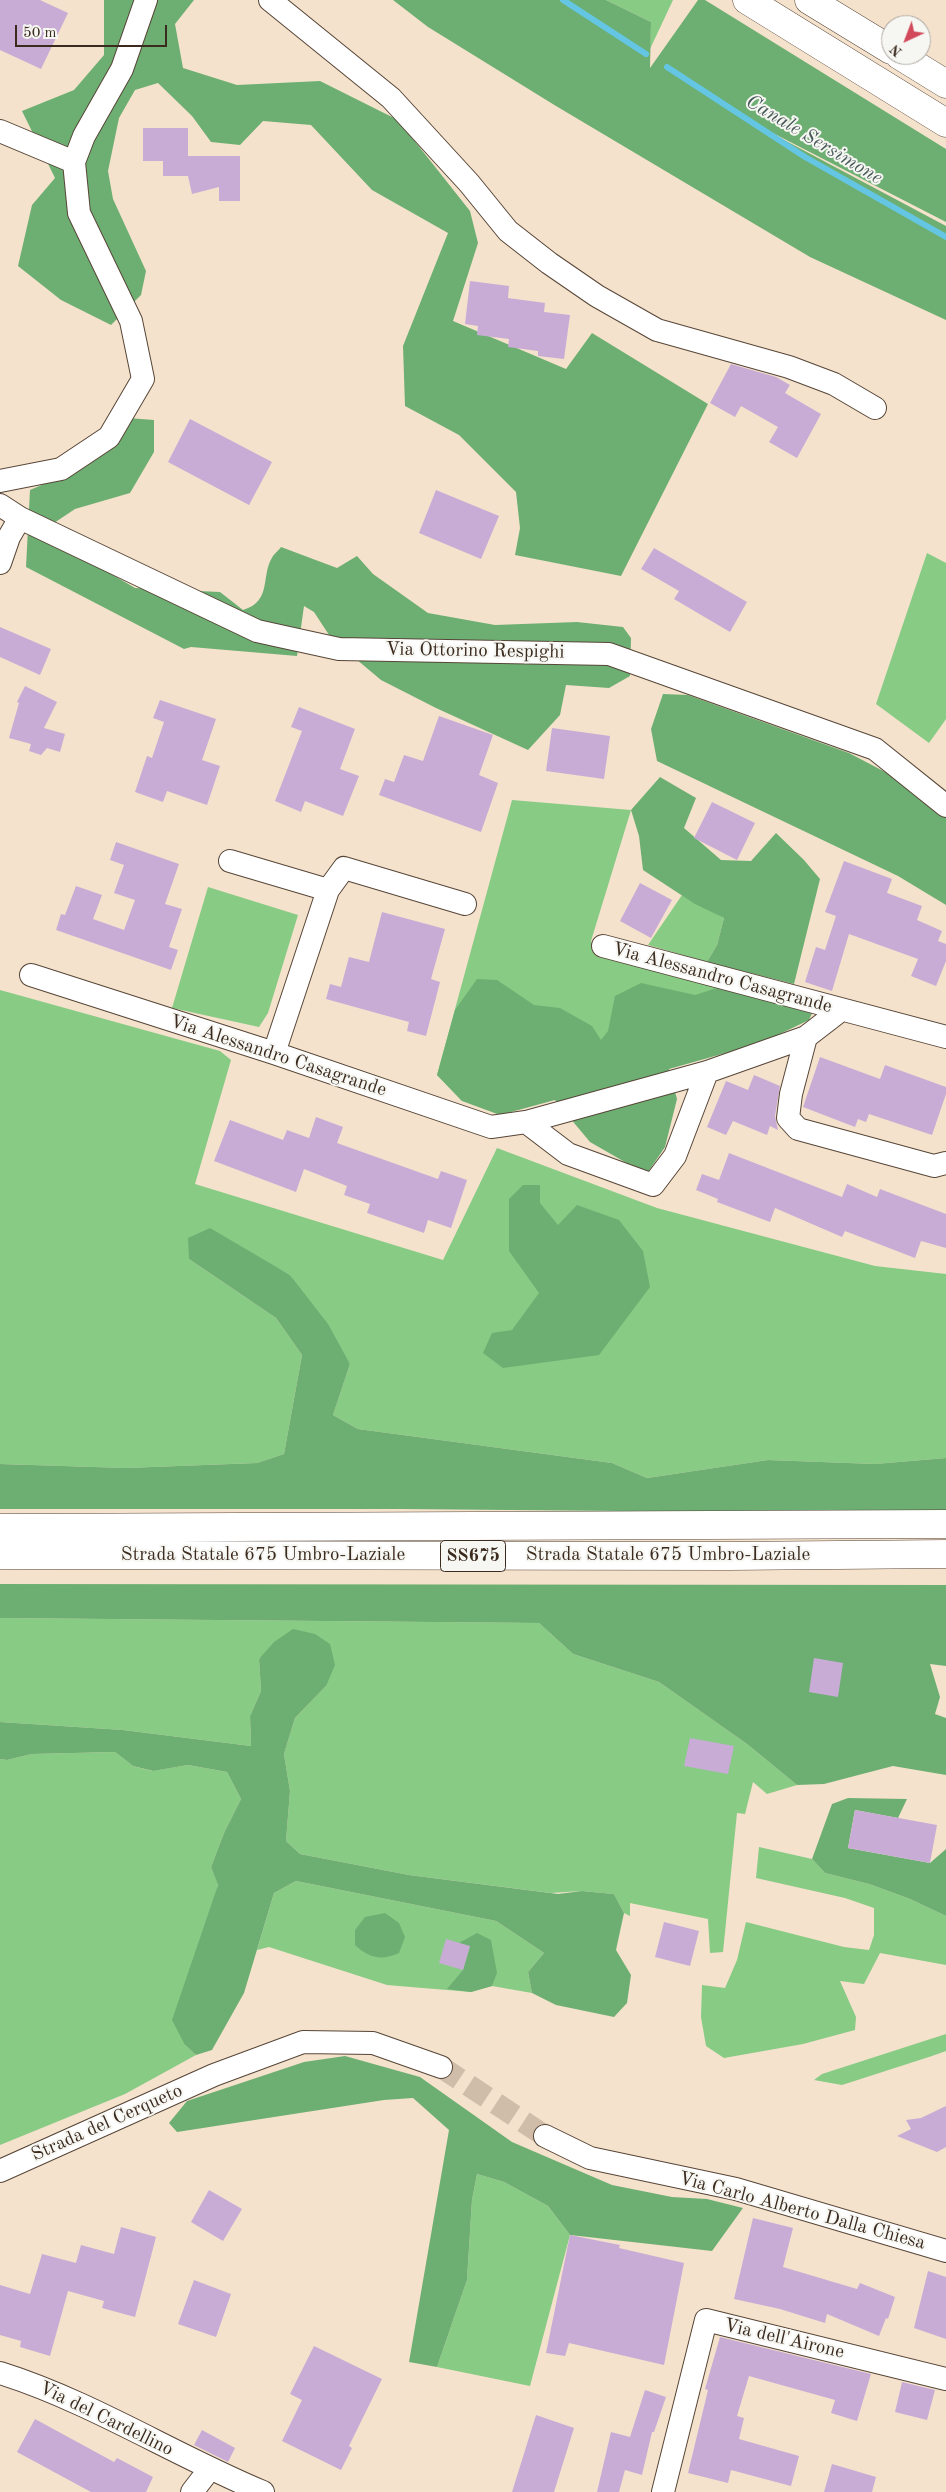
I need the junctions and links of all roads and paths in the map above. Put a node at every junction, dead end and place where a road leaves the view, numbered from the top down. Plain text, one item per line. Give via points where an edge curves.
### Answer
1 (146, 0) edge
2 (270, 0) edge
3 (747, 0) edge
4 (809, 0) edge
5 (881, 44) edge
6 (916, 65) edge
7 (946, 84) edge
8 (946, 123) edge
9 (0, 131) edge
10 (74, 162) junction
11 (875, 408) dead end
12 (0, 481) edge
13 (0, 504) edge
14 (20, 518) junction
15 (0, 563) edge
16 (946, 806) edge
17 (230, 861) dead end
18 (328, 890) junction
19 (465, 904) dead end
20 (603, 946) dead end
21 (31, 975) dead end
22 (840, 1010) junction
23 (806, 1037) junction
24 (946, 1037) edge
25 (274, 1053) junction
26 (707, 1072) junction
27 (526, 1122) junction
28 (946, 1163) edge
29 (946, 1524) edge
30 (0, 1528) edge
31 (946, 1554) edge
32 (0, 1555) edge
33 (441, 2067) tunnel mouth
34 (545, 2136) tunnel mouth
35 (0, 2171) edge
36 (946, 2251) edge
37 (0, 2373) edge
38 (946, 2379) edge
39 (209, 2470) junction
40 (192, 2492) edge
41 (263, 2492) edge
42 (662, 2492) edge

1 - 10 street via 122,69 84,136
2 - 11 street via 390,98 469,183 508,231 589,291 657,330 789,367 834,384
3 - 8 main road
4 - 5 main road
6 - 7 main road
9 - 10 street
10 - 12 street via 79,212 131,321 143,379 109,437 61,469
13 - 14 street, Via Ottorino Respighi
14 - 15 street
14 - 16 street, Via Ottorino Respighi via 257,631 339,649 609,654 875,749
17 - 18 street
18 - 19 street via 344,868
18 - 25 street
20 - 22 street, Via Alessandro Casagrande
21 - 25 street, Via Alessandro Casagrande
22 - 23 street, Via Alessandro Casagrande
22 - 24 street, Via Alessandro Casagrande
23 - 26 street, Via Alessandro Casagrande
23 - 28 street, Via Alessandro Casagrande via 788,1118 798,1129 934,1166
25 - 27 street, Via Alessandro Casagrande via 491,1127
26 - 27 street, Via Alessandro Casagrande
26 - 27 street via 675,1156 653,1185 568,1154
29 - 30 main road, Strada Statale 675 Umbro-Laziale / SS675
31 - 32 main road, Strada Statale 675 Umbro-Laziale / SS675
33 - 35 street, Strada del Cerqueto via 373,2043 303,2042 214,2075
34 - 36 street, Via Carlo Alberto Dalla Chiesa via 590,2158 736,2189
37 - 39 street, Via del Cardellino via 32,2383
38 - 42 street, Via dell'Airone via 706,2320
39 - 40 street
39 - 41 street, Via del Cardellino

